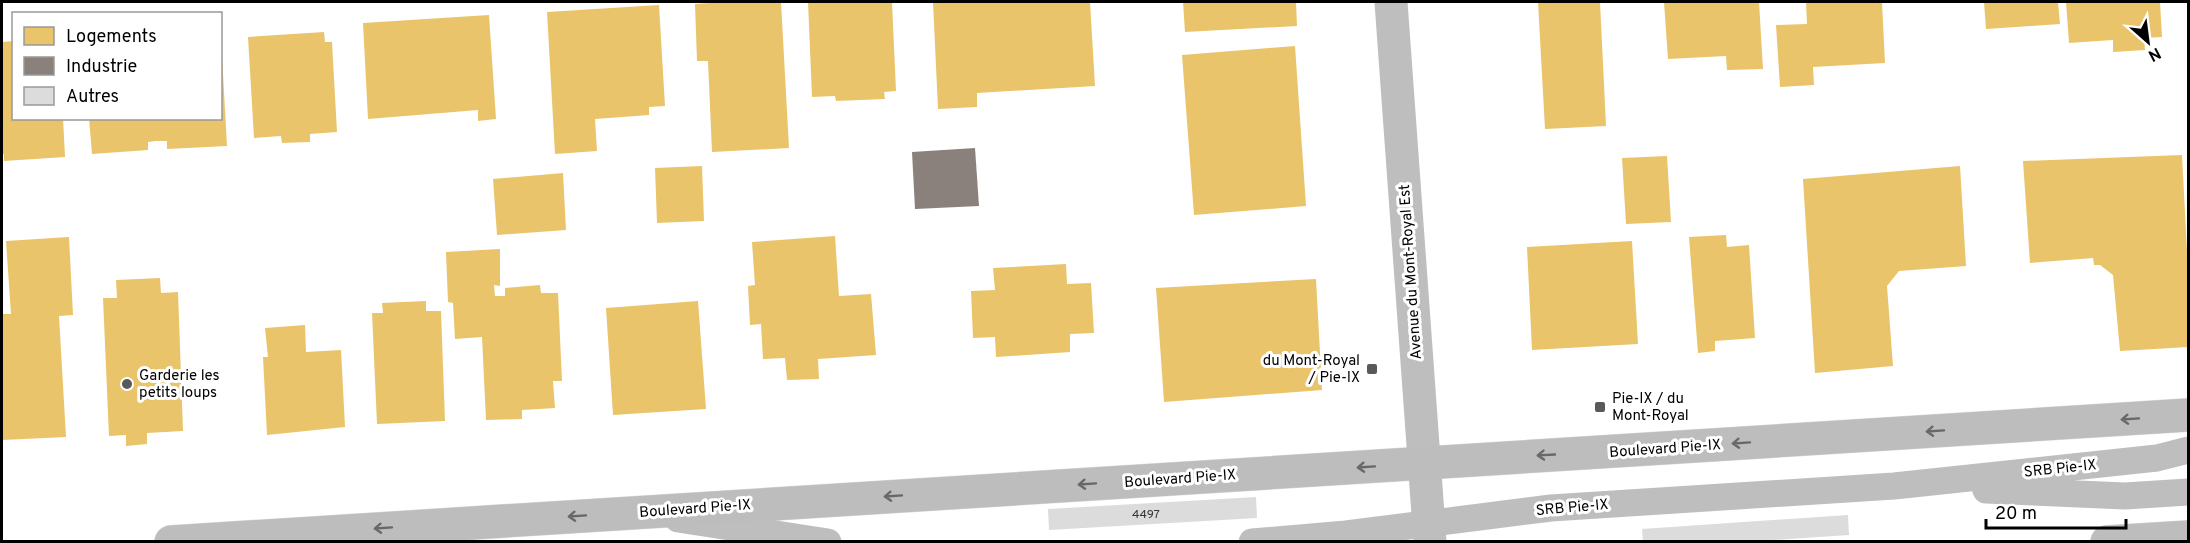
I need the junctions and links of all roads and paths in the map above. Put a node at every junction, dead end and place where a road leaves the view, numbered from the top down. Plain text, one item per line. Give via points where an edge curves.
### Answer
1 (1391, 2) edge
2 (2188, 415) edge
3 (2188, 450) edge
4 (1424, 463) junction
5 (1894, 486) junction
6 (2188, 492) edge
7 (636, 512) junction
8 (1429, 533) edge
9 (2188, 537) edge
10 (225, 540) edge
11 (171, 542) edge
12 (828, 542) edge
13 (1252, 542) edge
14 (2107, 542) edge

1 - 4 street, Avenue du Mont-Royal Est
2 -> 4 main road, Boulevard Pie-IX
3 - 5 lane, SRB Pie-IX via 2157,458
4 -> 7 main road, Boulevard Pie-IX
4 - 8 street, Avenue du Mont-Royal Est
5 - 6 lane, SRB Pie-IX via 2126,496
5 - 8 lane, SRB Pie-IX via 1560,507
7 -> 10 main road, Boulevard Pie-IX
7 - 12 lane
8 - 13 lane, SRB Pie-IX via 1346,534
9 - 14 main road
10 - 11 main road, Boulevard Pie-IX

